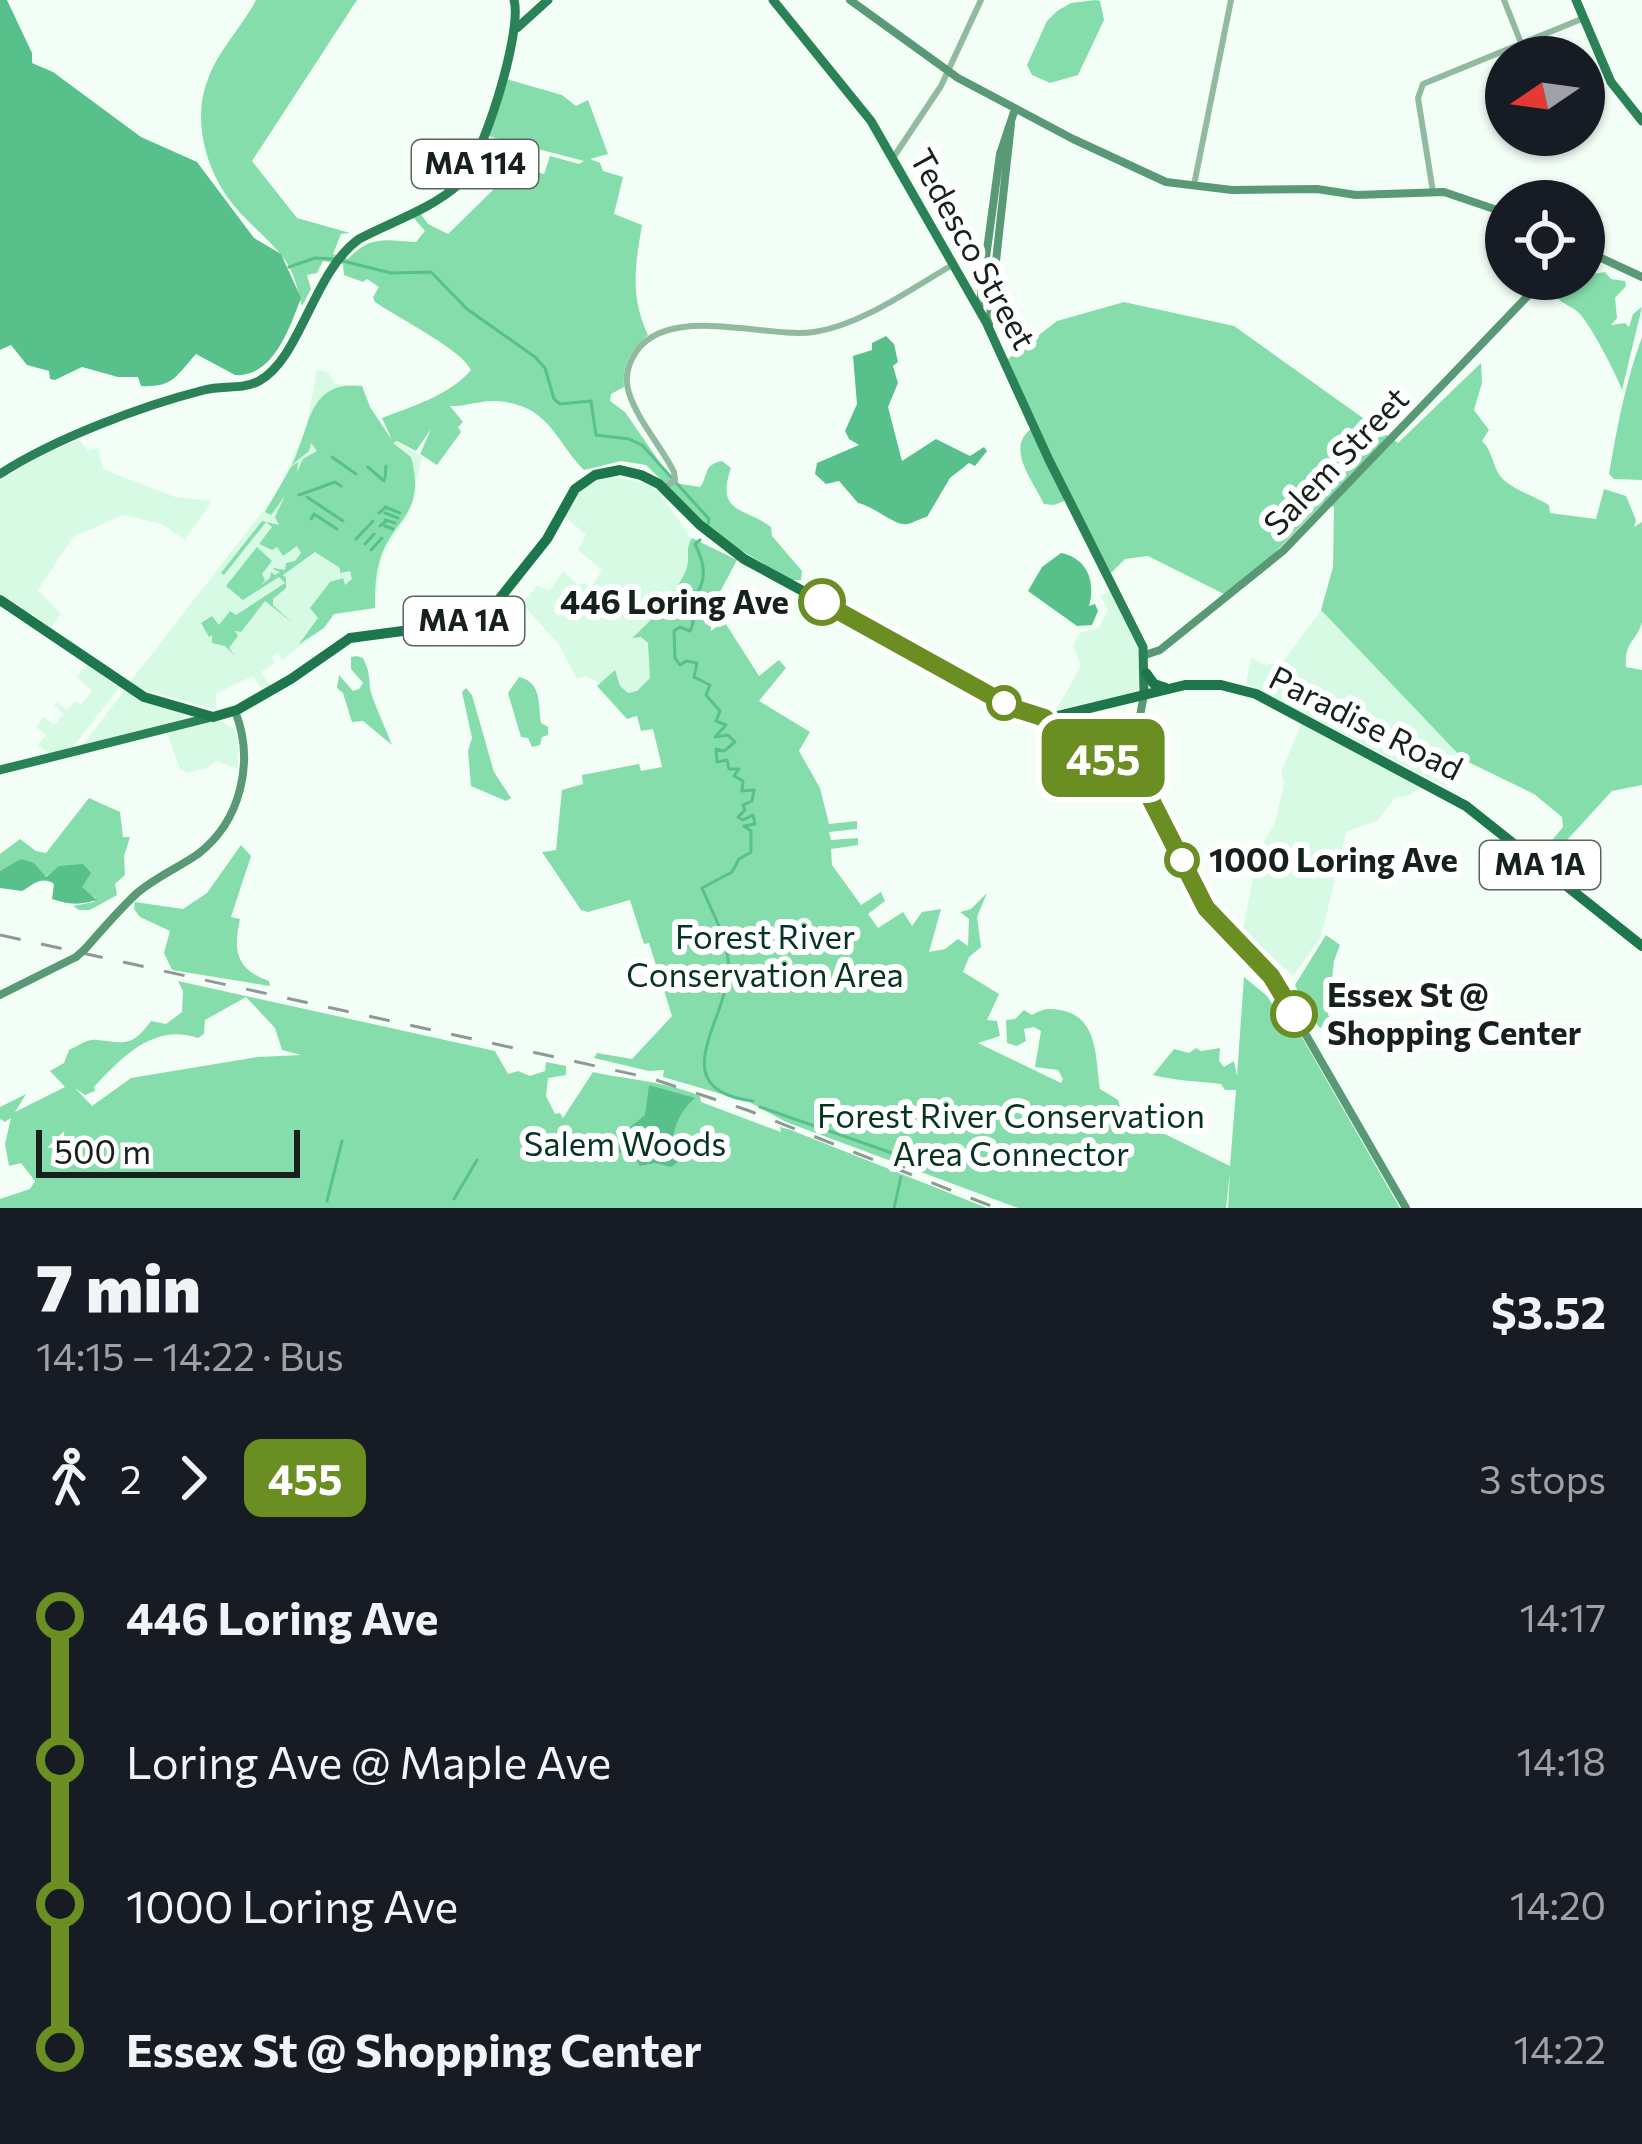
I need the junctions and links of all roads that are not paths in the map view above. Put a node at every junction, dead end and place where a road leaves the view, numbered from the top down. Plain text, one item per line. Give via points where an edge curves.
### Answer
1 (548, 0) edge
2 (773, 0) edge
3 (850, 0) edge
4 (981, 0) edge
5 (1231, 0) edge
6 (1504, 0) edge
7 (1576, 0) edge
8 (515, 3) edge
9 (537, 12) junction
10 (1584, 18) junction
11 (517, 24) junction
12 (1518, 36) edge
13 (1539, 36) edge
14 (1485, 57) edge
15 (946, 71) junction
16 (1015, 109) junction
17 (1642, 121) edge
18 (1011, 124) junction
19 (893, 158) junction
20 (1194, 185) junction
21 (1433, 192) junction
22 (1485, 206) edge
23 (1605, 260) edge
24 (954, 264) junction
25 (1642, 277) edge
26 (1524, 300) edge
27 (979, 309) junction
28 (988, 327) junction
29 (0, 474) edge
30 (669, 484) junction
31 (0, 600) edge
32 (1145, 656) junction
33 (1147, 673) junction
34 (1169, 688) junction
35 (1144, 695) junction
36 (254, 701) junction
37 (235, 711) junction
38 (186, 716) junction
39 (1045, 718) junction
40 (243, 743) junction
41 (1132, 757) junction
42 (1123, 769) junction
43 (0, 770) edge
44 (1146, 790) junction
45 (1642, 946) edge
46 (0, 995) edge
47 (1406, 1208) edge

1 - 9 main road
2 - 19 main road, Tedesco Street
3 - 15 main road
4 - 15 street
5 - 20 street
6 - 12 street
7 - 10 main road
8 - 9 main road
8 - 11 main road, MA 114
9 - 11 main road
10 - 13 street
10 - 17 main road via 1614,88
11 - 29 main road, MA 114 via 471,171 341,255 263,379 204,390 51,443
14 - 21 street via 1421,87
15 - 16 main road
15 - 19 street
16 - 18 main road
16 - 20 main road via 1148,175
18 - 27 main road
18 - 28 main road
19 - 24 main road, Tedesco Street
20 - 21 main road
21 - 22 main road
23 - 25 main road
24 - 27 main road, Tedesco Street
24 - 30 street via 820,331 687,326 648,340 630,362 627,386 672,467
26 - 32 main road, Salem Street via 1268,566
27 - 28 main road, Tedesco Street
28 - 32 main road, Tedesco Street
30 - 36 highway, MA 1A via 631,472 595,475 575,489 489,612 350,638
30 - 39 highway, Paradise Road / MA 1A via 700,525 744,559
31 - 38 highway, MA 1A via 144,697
32 - 33 main road, Tedesco Street
33 - 34 highway
33 - 35 main road, Tedesco Street
34 - 35 highway, Paradise Road / MA 1A
34 - 45 highway, Paradise Road / MA 1A via 1216,685 1256,694 1451,796
35 - 39 highway, Paradise Road / MA 1A
35 - 41 main road
36 - 37 highway, MA 1A
36 - 40 main road
37 - 38 highway, MA 1A
37 - 40 main road
38 - 43 main road
39 - 42 main road
40 - 46 main road via 240,791 202,850 132,898 76,957
41 - 42 main road
41 - 44 main road
42 - 44 main road
44 - 47 main road via 1204,904 1276,983

